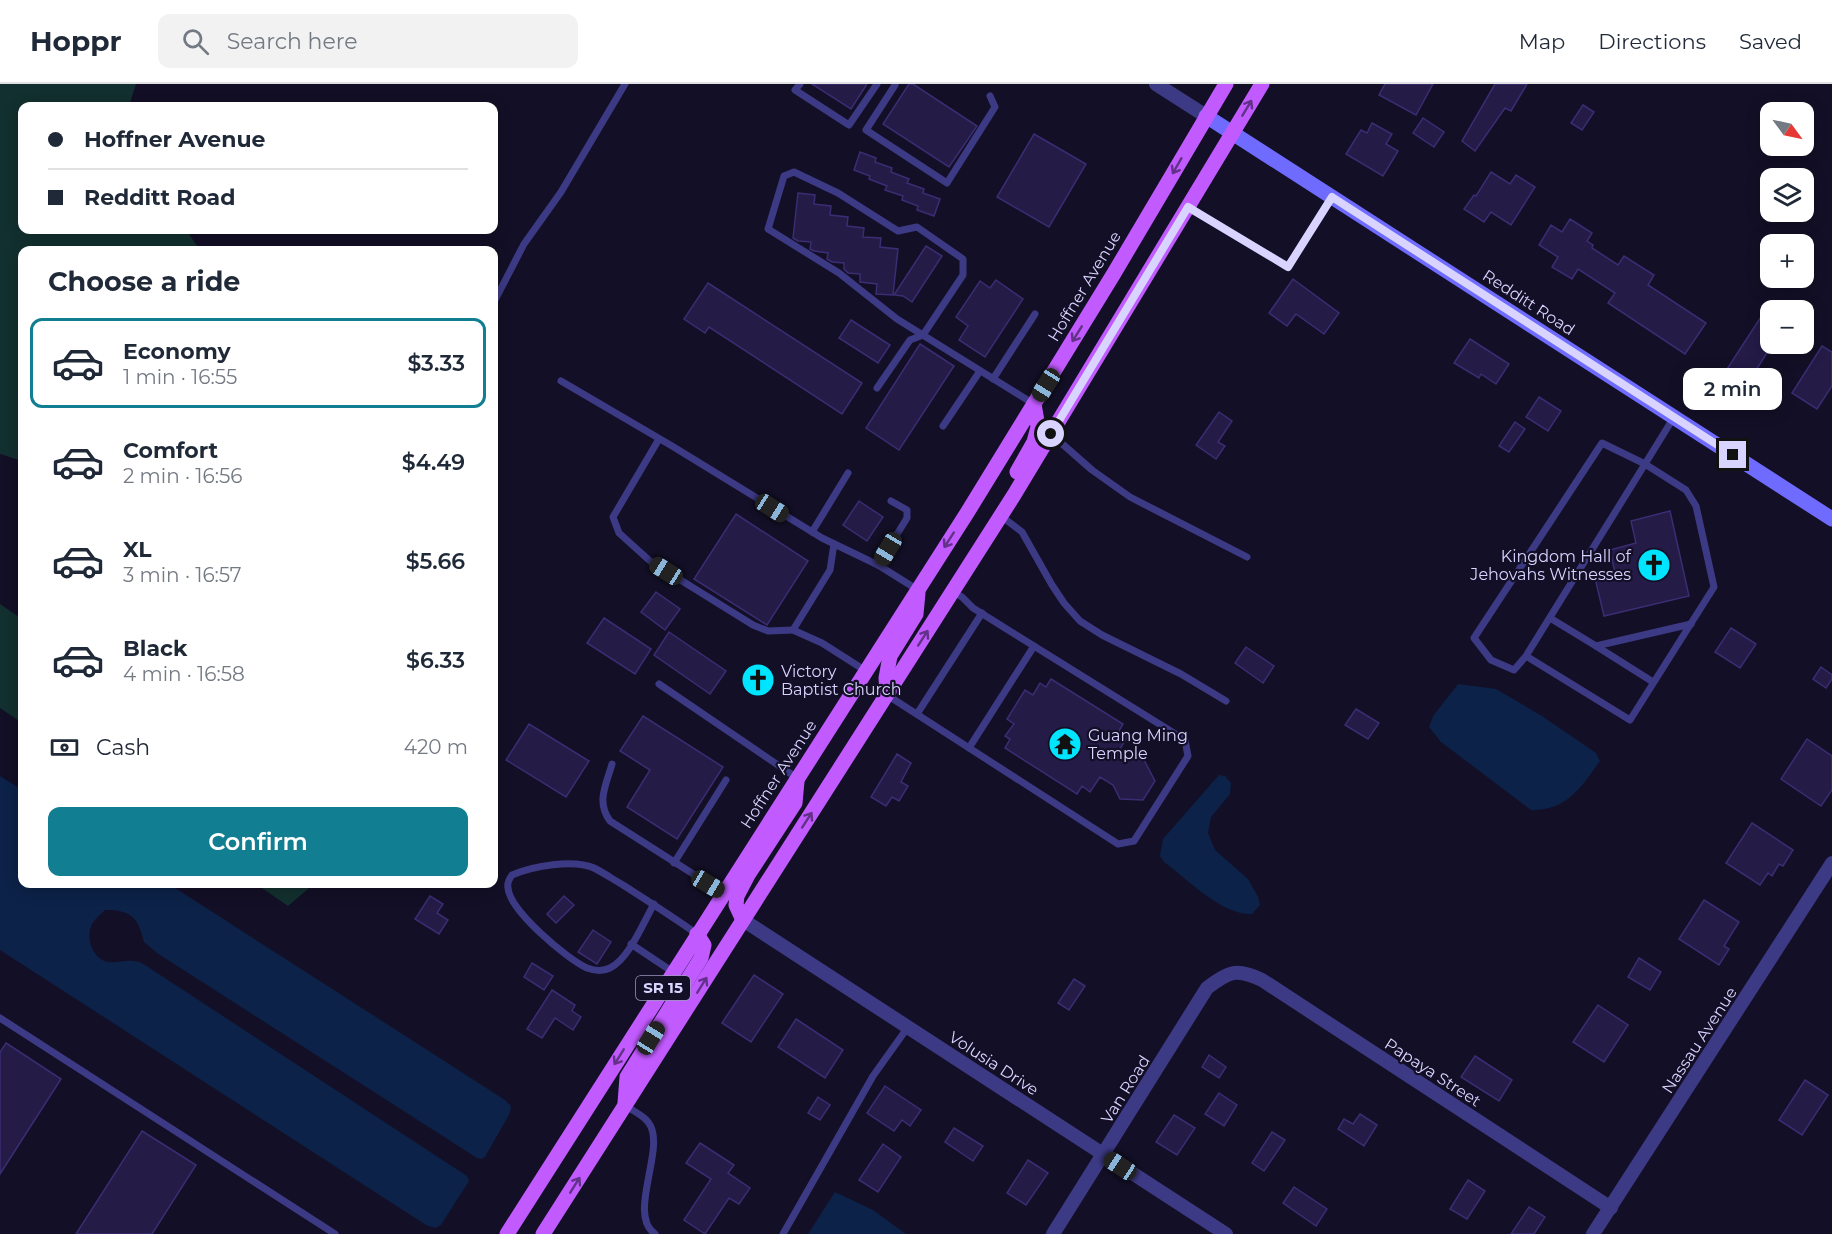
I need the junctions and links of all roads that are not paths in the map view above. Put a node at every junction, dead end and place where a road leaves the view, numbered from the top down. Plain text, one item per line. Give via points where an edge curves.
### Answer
1 (625, 84) edge
2 (800, 84) edge
3 (877, 84) edge
4 (1156, 84) edge
5 (1226, 84) edge
6 (1262, 84) edge
7 (896, 85) edge
8 (990, 96) dead end
9 (1206, 116) junction
10 (1232, 133) junction
11 (1332, 197) junction
12 (1188, 207) junction
13 (498, 294) edge
14 (1035, 314) dead end
15 (923, 335) junction
16 (980, 371) junction
17 (993, 379) junction
18 (561, 381) dead end
19 (877, 388) dead end
20 (1034, 404) junction
21 (1674, 417) junction
22 (943, 426) dead end
23 (1051, 434) junction
24 (659, 439) junction
25 (1645, 464) junction
26 (848, 472) dead end
27 (891, 501) dead end
28 (1001, 516) junction
29 (1832, 519) edge
30 (812, 532) junction
31 (834, 544) junction
32 (1247, 557) dead end
33 (878, 565) junction
34 (918, 590) junction
35 (953, 592) junction
36 (981, 614) junction
37 (1550, 618) junction
38 (1691, 624) junction
39 (793, 630) junction
40 (1034, 646) junction
41 (1596, 646) junction
42 (1526, 656) junction
43 (866, 671) junction
44 (1653, 682) junction
45 (659, 684) dead end
46 (887, 695) junction
47 (1226, 701) dead end
48 (917, 714) junction
49 (969, 748) junction
50 (612, 764) dead end
51 (797, 778) junction
52 (726, 780) dead end
53 (674, 863) junction
54 (1832, 863) edge
55 (723, 894) junction
56 (654, 904) junction
57 (743, 920) junction
58 (697, 934) junction
59 (631, 944) junction
60 (674, 972) junction
61 (1234, 972) joint
62 (0, 1018) edge
63 (908, 1027) junction
64 (625, 1106) junction
65 (1103, 1154) junction
66 (1611, 1208) junction
67 (334, 1234) edge
68 (507, 1234) edge
69 (543, 1234) edge
70 (655, 1234) edge
71 (783, 1234) edge
72 (1053, 1234) edge
73 (1226, 1234) edge
74 (1593, 1234) edge

1 - 13 lane via 561,192 524,244
2 - 3 lane via 795,90 849,125
4 - 9 street
5 - 9 main road, Hoffner Avenue / SR 15
10 -> 6 main road, SR 15
7 - 8 lane via 866,130 947,183 995,107
9 - 10 street, Redditt Road
9 -> 20 main road, Hoffner Avenue / SR 15
10 - 11 street, Redditt Road
10 - 12 main road, SR 15
11 - 12 lane via 1288,267
11 - 21 street, Redditt Road
12 - 23 main road, SR 15
14 - 17 lane
15 - 15 lane via 839,273 768,229 784,176 794,172 838,193 898,231 917,227 963,259 963,274
15 - 16 lane
15 - 19 lane via 910,340
16 - 17 lane
16 - 22 lane
17 - 20 lane
18 - 24 lane
20 - 28 main road via 1038,427 1034,442 1000,503
20 -> 34 main road, Hoffner Avenue / SR 15
21 - 25 lane
21 - 29 street, Redditt Road
23 - 28 main road, SR 15
23 - 32 lane via 1092,470 1130,496
24 - 30 lane
24 - 39 lane via 613,517 619,533 650,561 753,626 768,631
25 - 37 lane
25 - 38 lane via 1686,490 1696,506 1714,586
25 - 42 lane via 1602,443 1474,638 1491,660 1514,670
26 - 30 lane
27 - 33 lane via 907,510 907,518
28 - 35 main road, SR 15
28 - 47 lane via 1022,532 1052,585 1080,621
30 - 31 lane
31 - 33 lane
31 - 39 lane via 831,570
33 - 34 lane
34 - 43 main road, Hoffner Avenue / SR 15
34 - 46 main road via 916,614 890,656
35 - 36 lane
46 -> 35 main road, SR 15
36 - 40 lane
36 - 48 lane
37 - 41 lane
37 - 42 lane
38 - 41 lane
38 - 44 lane
39 - 43 lane
40 - 49 lane
40 - 49 lane via 1185,740 1188,756 1134,841 1118,844
41 - 44 lane
42 - 44 lane via 1629,720
43 - 51 main road, Hoffner Avenue / SR 15
45 - 51 lane
46 - 48 lane
57 -> 46 main road, SR 15
48 - 49 lane
50 - 53 lane via 602,796 603,811 610,821
51 - 55 main road, Hoffner Avenue / SR 15
51 - 57 main road via 795,804 737,896 736,905
52 - 53 lane
53 - 55 lane
54 - 66 street, Nassau Avenue
55 - 58 main road, Hoffner Avenue / SR 15
56 - 58 lane
56 - 59 lane
56 - 59 lane via 593,868 548,865 522,871 508,880 513,899 537,930 586,967 598,971 614,966
57 - 63 street, Volusia Drive
64 -> 57 main road, SR 15
58 - 60 main road, Hoffner Avenue / SR 15
58 - 64 main road via 704,945 701,958 627,1077
59 - 60 lane
60 -> 68 main road, Hoffner Avenue / SR 15
61 - 65 street, Van Road via 1207,987
61 - 66 street, Papaya Street via 1262,980
62 - 67 lane
63 - 65 street, Volusia Drive
63 - 71 lane via 873,1076
69 -> 64 main road, SR 15
64 - 70 lane via 648,1121 653,1131 644,1199 646,1219
65 - 72 street, Van Road
65 - 73 street, Volusia Drive
66 - 74 street, Nassau Avenue

